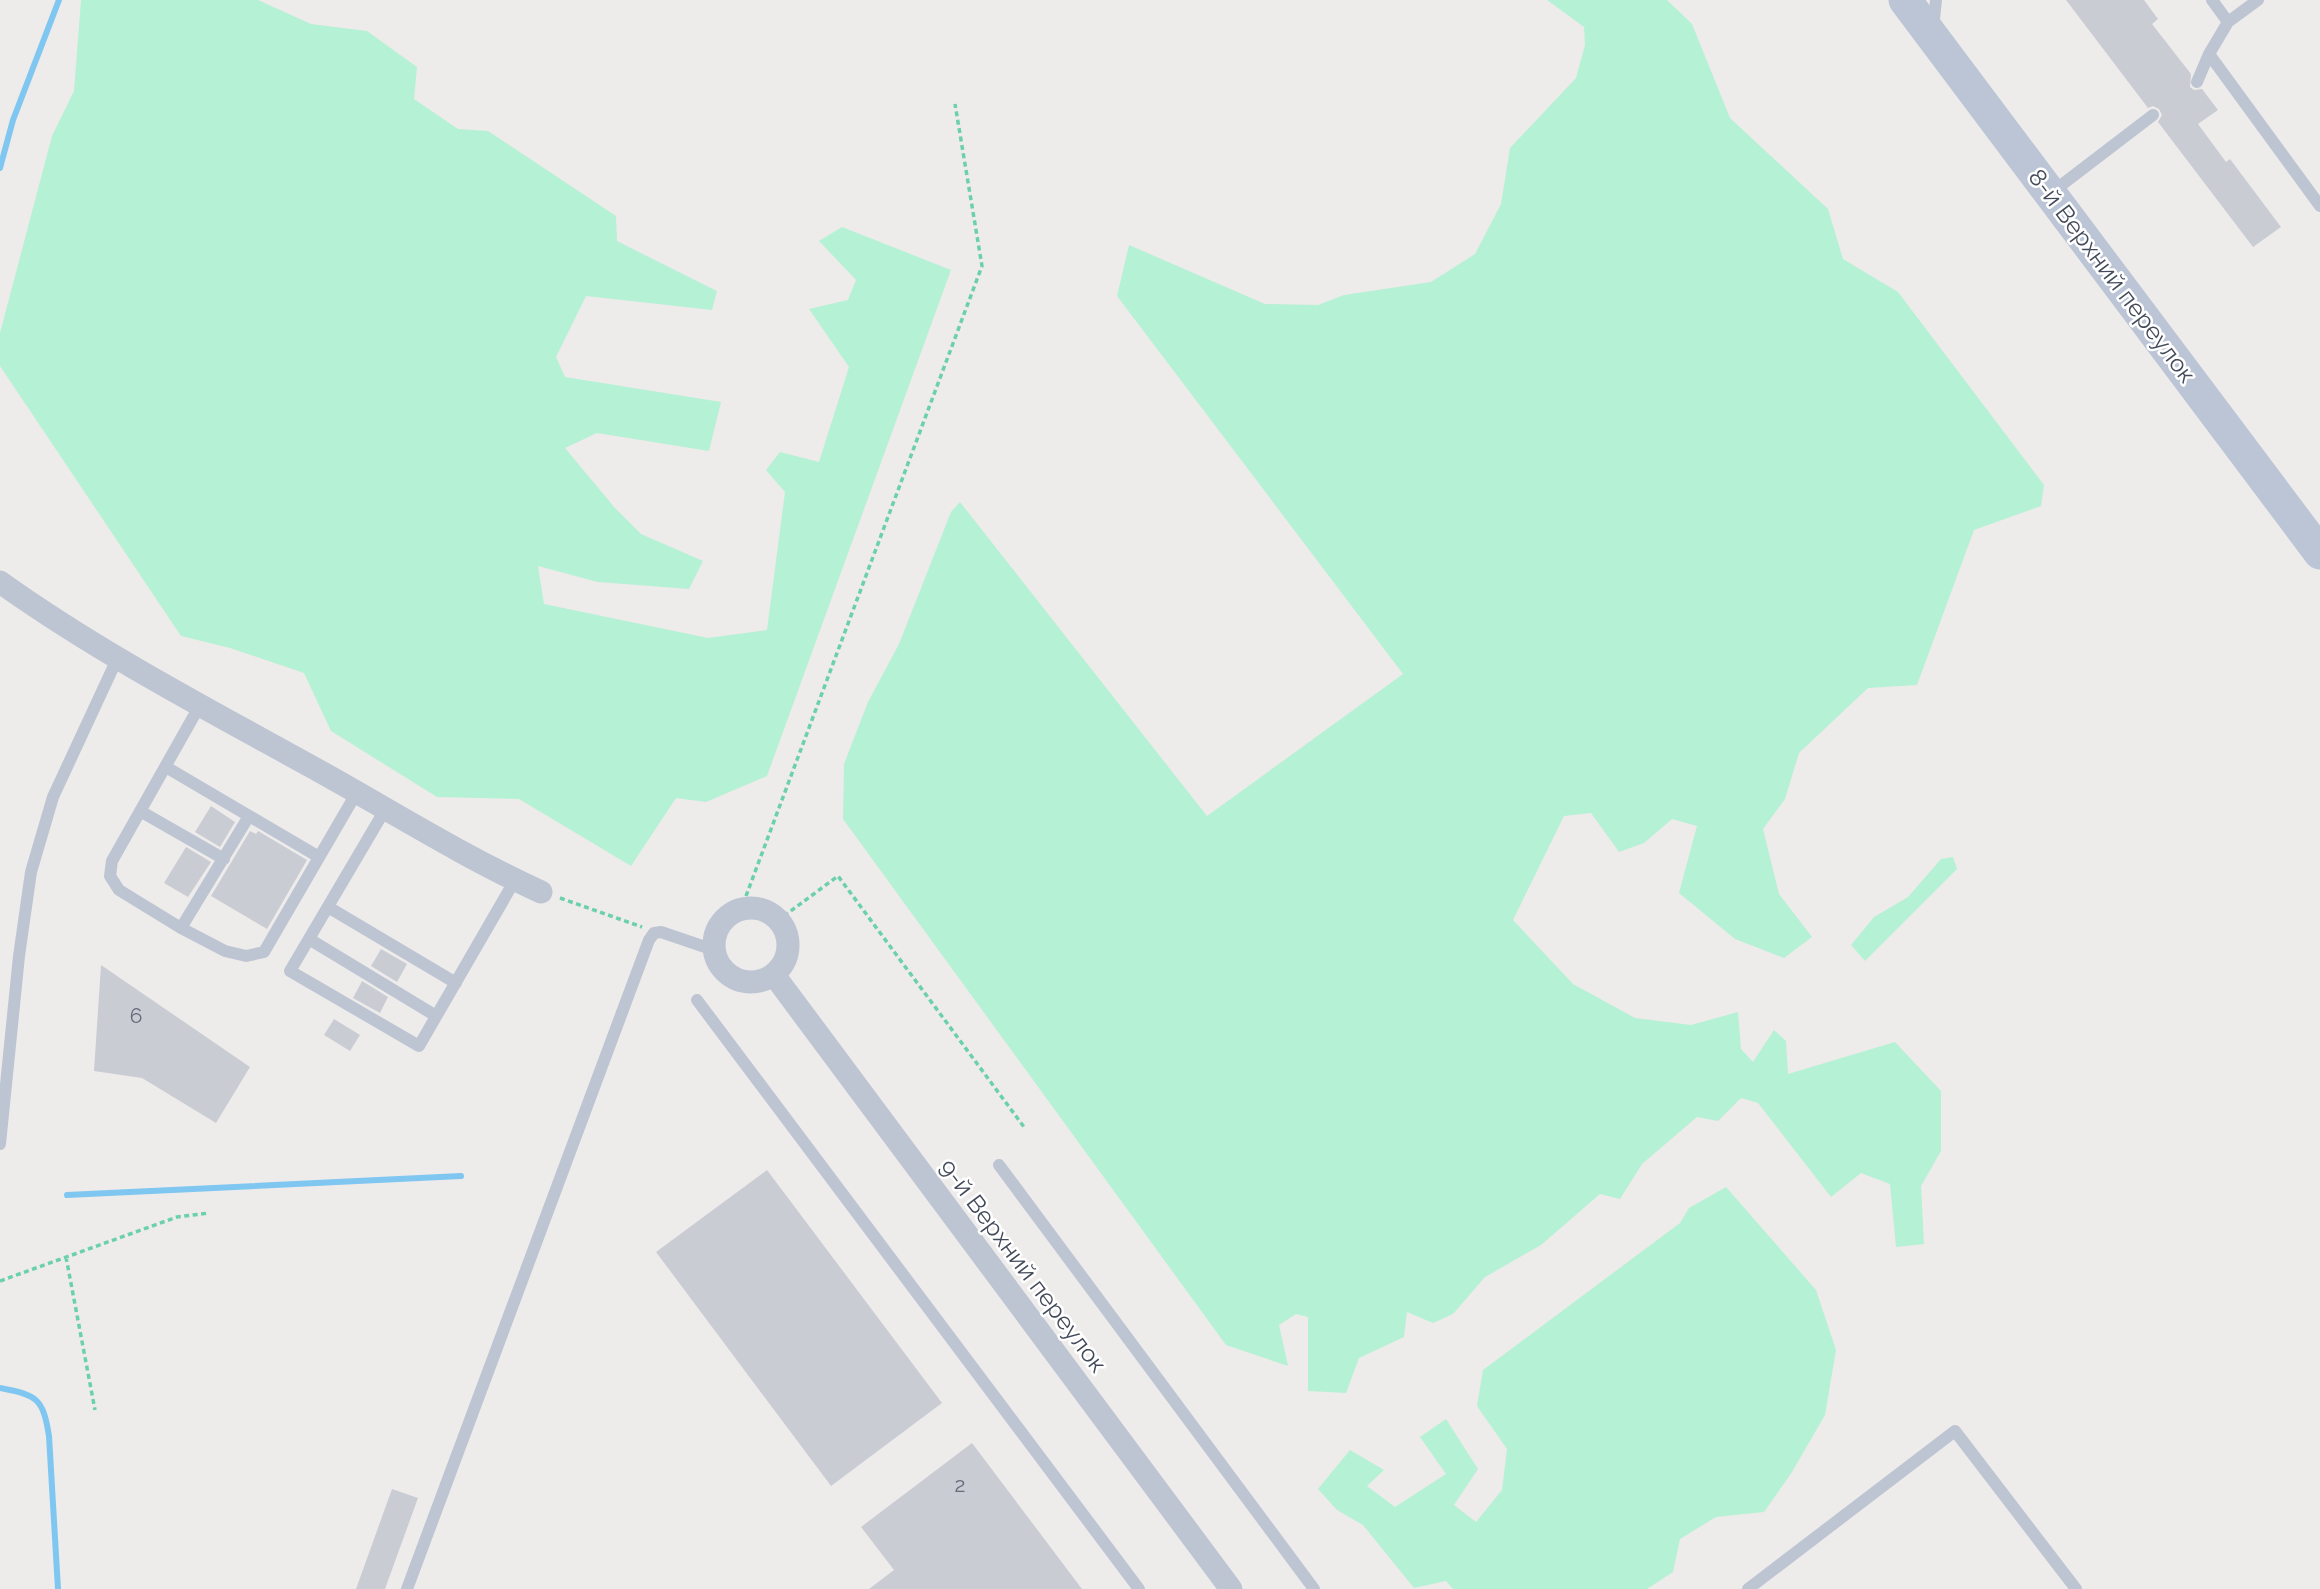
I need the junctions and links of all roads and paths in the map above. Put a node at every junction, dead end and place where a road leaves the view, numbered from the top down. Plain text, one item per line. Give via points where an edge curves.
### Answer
1 (1905, 0) edge
2 (1936, 0) edge
3 (2212, 0) edge
4 (2258, 0) edge
5 (2228, 22) junction
6 (1932, 36) junction
7 (2209, 54) junction
8 (2197, 82) dead end
9 (955, 104) dead end
10 (2152, 115) dead end
11 (2050, 193) junction
12 (2320, 206) edge
13 (2320, 553) edge
14 (0, 582) edge
15 (0, 598) edge
16 (25, 600) junction
17 (118, 657) junction
18 (200, 705) junction
19 (166, 767) junction
20 (357, 792) junction
21 (386, 808) junction
22 (141, 811) junction
23 (249, 816) junction
24 (319, 857) junction
25 (224, 859) junction
26 (515, 880) junction
27 (541, 892) joint
28 (746, 897) dead end
29 (328, 907) junction
30 (784, 916) dead end
31 (181, 928) junction
32 (654, 933) junction
33 (309, 939) junction
34 (714, 950) junction
35 (774, 975) junction
36 (456, 983) junction
37 (697, 1000) dead end
38 (436, 1016) junction
39 (1024, 1127) dead end
40 (0, 1144) edge
41 (999, 1165) dead end
42 (209, 1213) dead end
43 (66, 1257) junction
44 (0, 1281) edge
45 (95, 1410) dead end
46 (407, 1589) edge
47 (1139, 1589) edge
48 (1231, 1589) edge
49 (1314, 1589) edge
50 (1748, 1589) edge
51 (2076, 1589) edge

1 - 6 street, 8-й Верхний переулок
2 - 6 lane
3 - 5 lane
4 - 5 lane
5 - 7 lane
6 - 11 street, 8-й Верхний переулок
7 - 8 lane
7 - 12 lane
9 - 28 path via 982,266
10 - 11 lane
11 - 13 street, 8-й Верхний переулок
14 - 16 street
15 - 16 street
16 - 17 street
17 - 18 street
17 - 40 lane via 53,797 31,872
18 - 19 lane
18 - 20 street
19 - 22 lane
19 - 23 lane
20 - 21 street
20 - 24 lane
21 - 26 street
21 - 29 lane
22 - 25 lane
22 - 31 lane via 112,861 110,876 119,890
23 - 24 lane
23 - 25 lane
24 - 31 lane via 264,952 246,956 225,951
25 - 31 lane
26 - 27 street
26 - 36 lane
27 - 32 path
29 - 33 lane
29 - 36 lane
30 - 39 path via 838,876
32 - 34 lane
32 - 46 lane
33 - 38 lane
33 - 38 lane via 290,971 419,1046
34 - 35 street via 719,965 744,982 760,982
34 - 35 street via 715,934 729,916 750,908 765,911 786,933 784,964
35 - 48 street, 9-й Верхний переулок
36 - 38 lane
37 - 47 lane
41 - 49 lane
42 - 43 path via 177,1217
43 - 44 path
43 - 45 path
50 - 51 lane via 1955,1431

